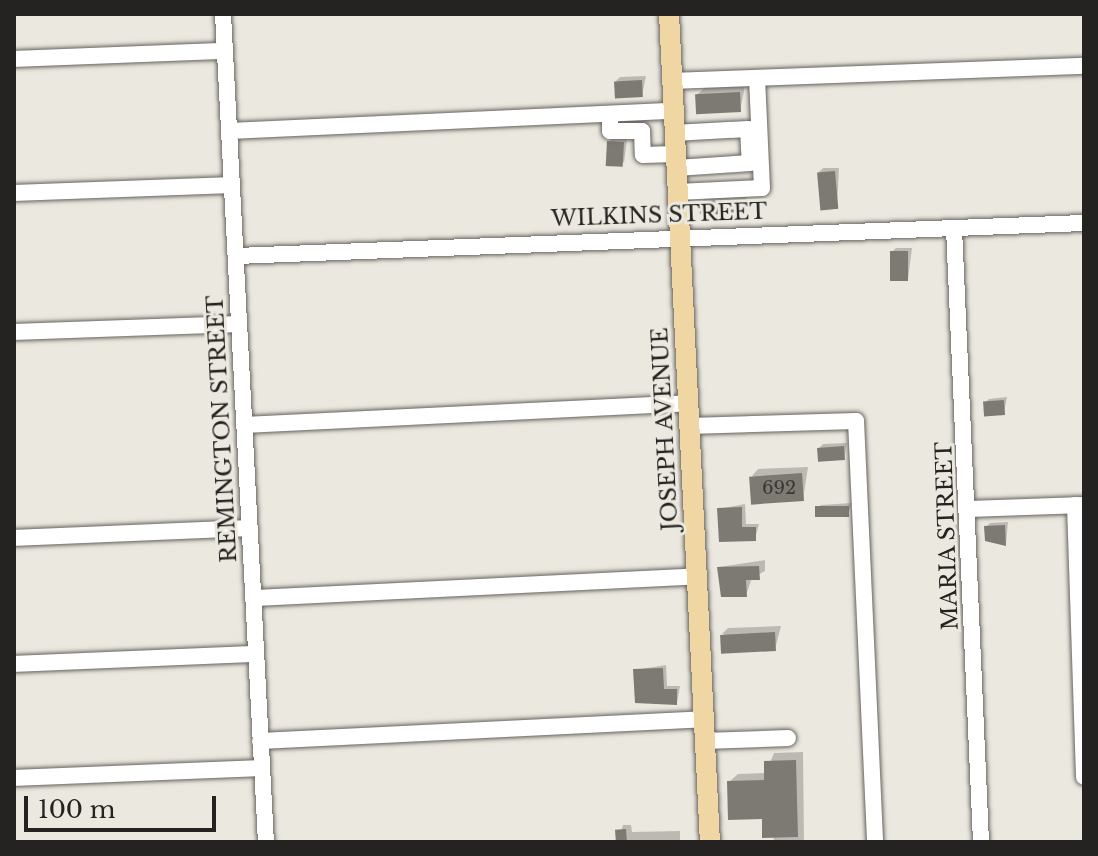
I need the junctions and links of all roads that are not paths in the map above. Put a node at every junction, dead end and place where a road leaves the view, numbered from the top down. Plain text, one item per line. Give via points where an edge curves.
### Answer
1 (223, 14) edge
2 (669, 14) edge
3 (225, 51) junction
4 (14, 59) edge
5 (1084, 66) edge
6 (757, 78) junction
7 (672, 81) junction
8 (673, 111) junction
9 (610, 114) junction
10 (229, 131) junction
11 (674, 133) junction
12 (676, 161) junction
13 (232, 185) junction
14 (677, 192) junction
15 (14, 193) edge
16 (1084, 223) edge
17 (954, 228) junction
18 (680, 235) junction
19 (236, 256) junction
20 (239, 324) junction
21 (14, 332) edge
22 (688, 403) junction
23 (244, 425) junction
24 (689, 426) junction
25 (1080, 505) edge
26 (969, 509) junction
27 (249, 528) junction
28 (14, 538) edge
29 (696, 576) junction
30 (253, 598) junction
31 (256, 654) junction
32 (14, 664) edge
33 (703, 719) junction
34 (788, 738) dead end
35 (260, 741) junction
36 (704, 741) junction
37 (261, 768) junction
38 (1084, 777) edge
39 (14, 778) edge
40 (266, 842) edge
41 (710, 842) edge
42 (875, 842) edge
43 (981, 842) edge

1 - 3 street, REMINGTON STREET
2 - 7 main road, JOSEPH AVENUE
3 - 4 street
3 - 10 street, REMINGTON STREET
5 - 6 street
6 - 7 street
6 - 14 street via 762,188
7 - 8 main road, JOSEPH AVENUE
8 - 9 street
8 - 11 main road, JOSEPH AVENUE
9 - 10 street
9 - 12 street via 610,131 642,131 643,155
10 - 13 street, REMINGTON STREET
11 - 12 main road, JOSEPH AVENUE
11 - 12 street via 748,129 750,163
12 - 14 main road, JOSEPH AVENUE
13 - 15 street
13 - 19 street, REMINGTON STREET
14 - 18 main road, JOSEPH AVENUE
16 - 17 street, WILKINS STREET
17 - 18 street, WILKINS STREET
17 - 26 street, MARIA STREET
18 - 19 street, WILKINS STREET
18 - 22 main road, JOSEPH AVENUE
19 - 20 street, REMINGTON STREET
20 - 21 street
20 - 23 street, REMINGTON STREET
22 - 23 street
22 - 24 main road, JOSEPH AVENUE
23 - 27 street, REMINGTON STREET
24 - 29 main road, JOSEPH AVENUE
24 - 42 street via 856,421
25 - 26 street
25 - 38 street
26 - 43 street, MARIA STREET
27 - 28 street
27 - 30 street, REMINGTON STREET
29 - 30 street
29 - 33 main road, JOSEPH AVENUE
30 - 31 street, REMINGTON STREET
31 - 32 street
31 - 35 street, REMINGTON STREET
33 - 35 street
33 - 36 main road, JOSEPH AVENUE
34 - 36 street
35 - 37 street, REMINGTON STREET
36 - 41 main road, JOSEPH AVENUE
37 - 39 street
37 - 40 street, REMINGTON STREET

